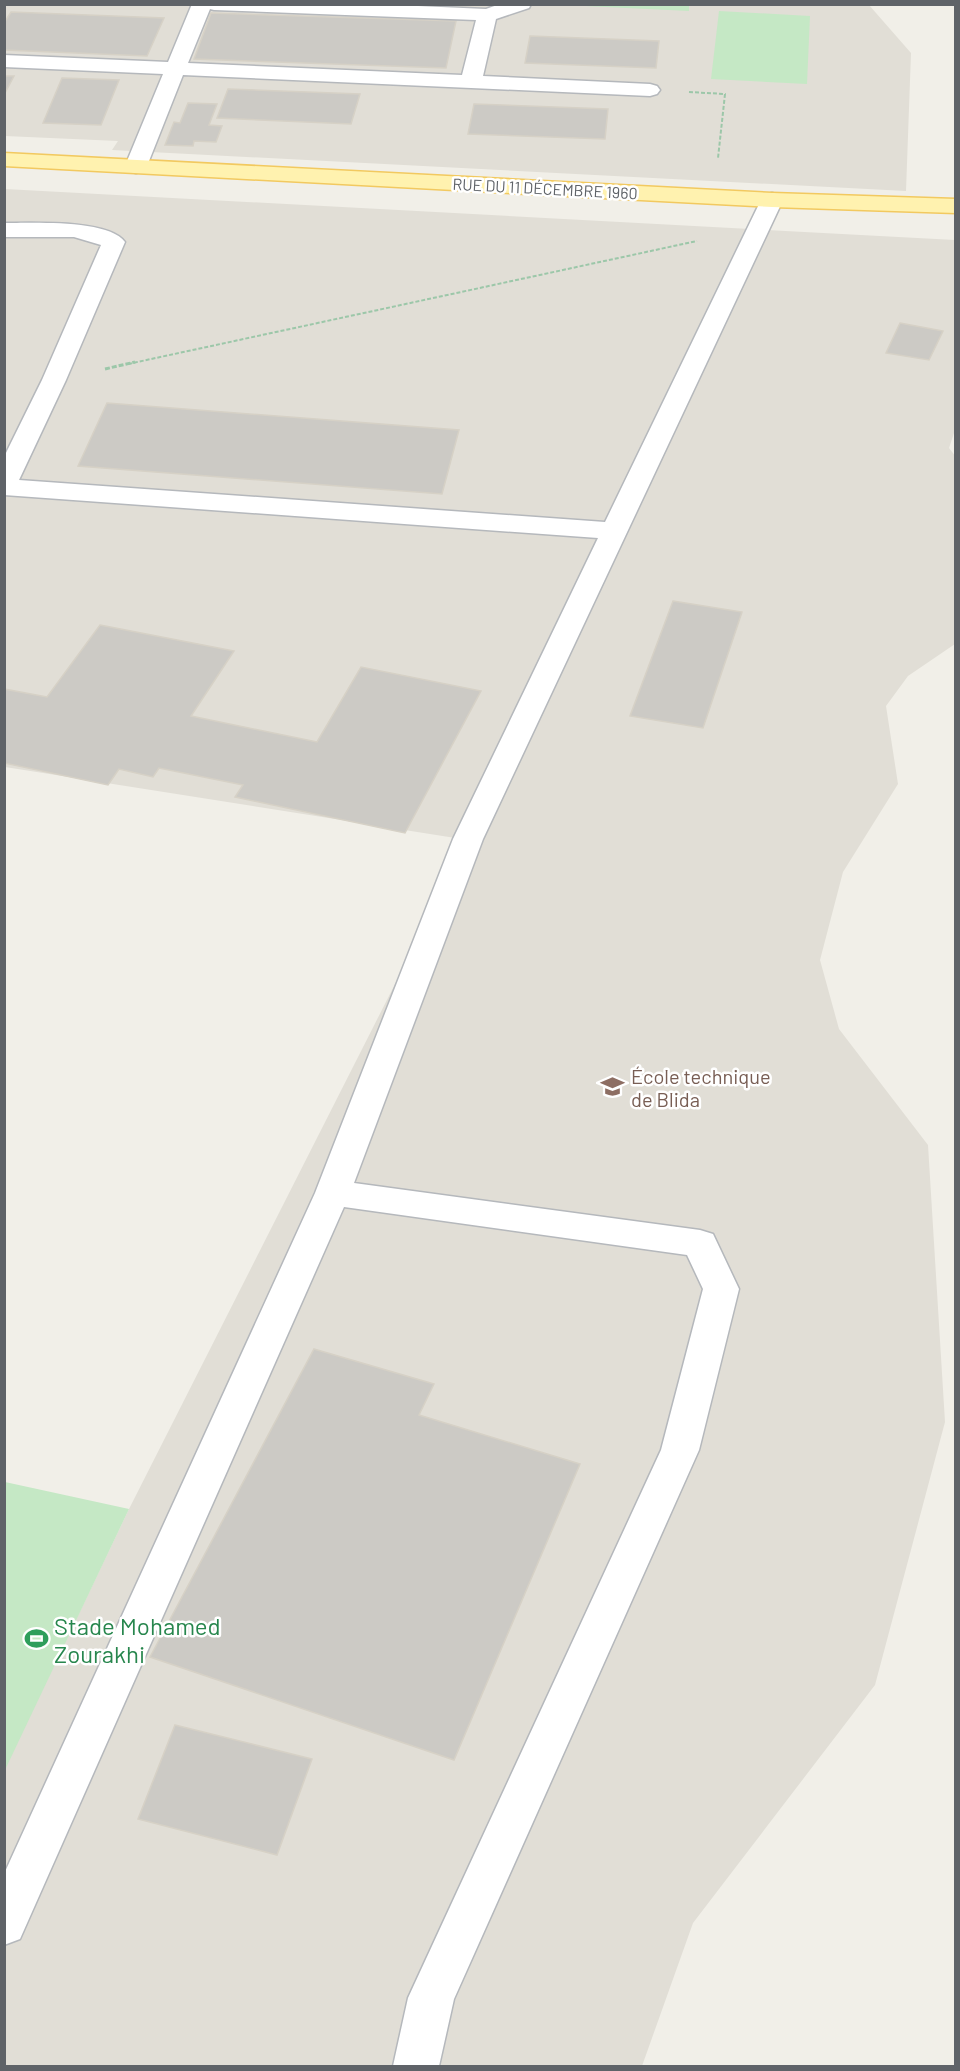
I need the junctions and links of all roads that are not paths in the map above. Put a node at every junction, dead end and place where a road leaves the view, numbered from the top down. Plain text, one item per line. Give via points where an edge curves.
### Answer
1 (202, 4) edge
2 (214, 4) edge
3 (522, 4) edge
4 (487, 15) junction
5 (4, 61) edge
6 (176, 70) junction
7 (471, 82) junction
8 (650, 90) road end
9 (5, 160) edge
10 (136, 166) junction
11 (772, 200) junction
12 (956, 206) edge
13 (4, 230) edge
14 (4, 486) edge
15 (614, 531) junction
16 (333, 1193) junction
17 (4, 1924) edge
18 (416, 2067) edge

1 - 6 street
2 - 4 street
3 - 4 street
4 - 7 street
5 - 6 street
6 - 7 street
6 - 10 street
7 - 8 street
9 - 10 main road, RUE DU 11 DÉCEMBRE 1960
10 - 11 main road, RUE DU 11 DÉCEMBRE 1960
11 - 12 main road, RUE DU 11 DÉCEMBRE 1960
11 - 15 street
13 - 14 street via 75,230 114,242
14 - 15 street
15 - 16 street via 468,839
16 - 17 street
16 - 18 street via 700,1243 721,1289 680,1450 431,1998

